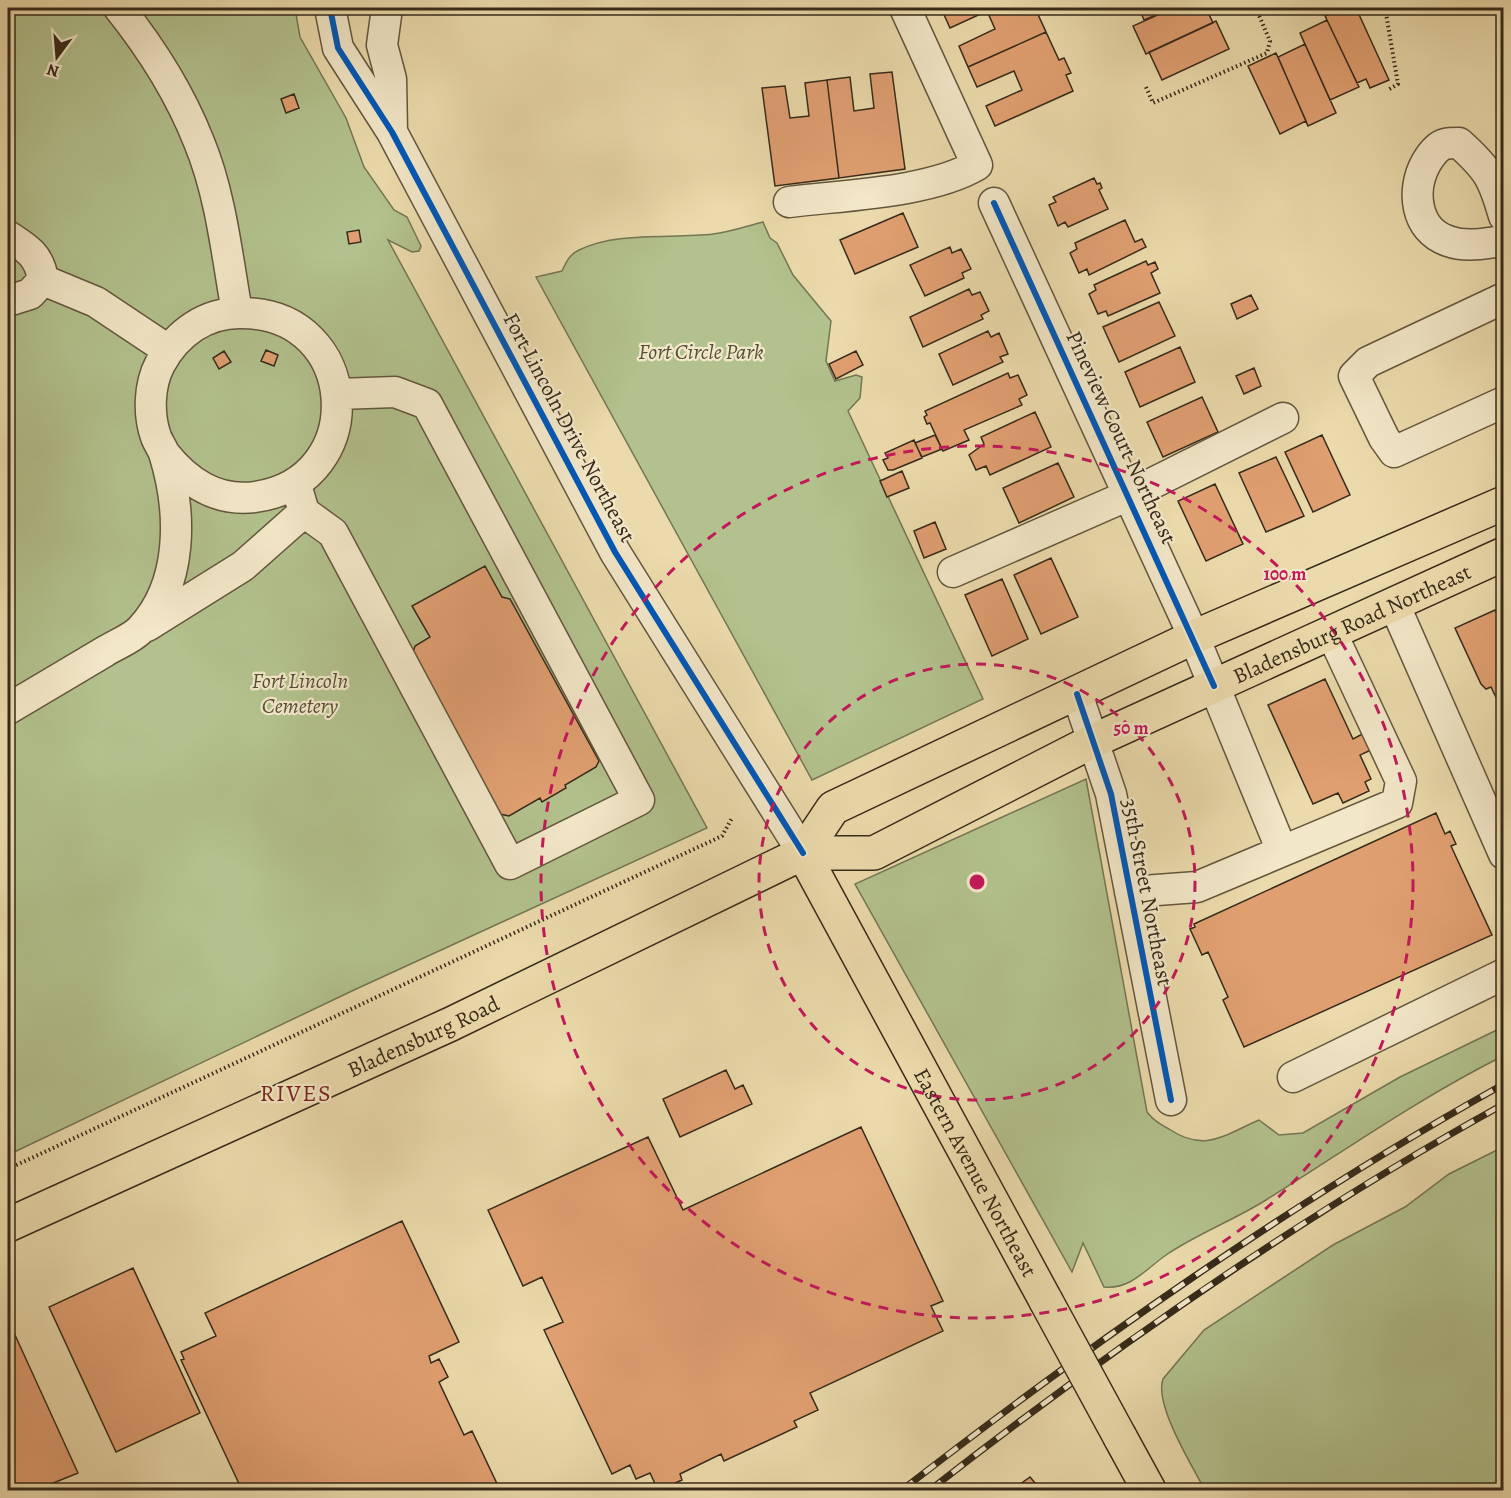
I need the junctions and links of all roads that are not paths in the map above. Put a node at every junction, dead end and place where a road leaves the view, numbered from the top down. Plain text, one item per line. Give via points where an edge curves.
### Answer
1 (119, 8) edge
2 (330, 8) edge
3 (387, 8) edge
4 (911, 9) edge
5 (392, 132) junction
6 (789, 202) dead end
7 (994, 203) dead end
8 (1503, 216) edge
9 (8, 236) edge
10 (1503, 241) edge
11 (43, 280) junction
12 (1503, 298) edge
13 (8, 301) edge
14 (237, 312) junction
15 (168, 350) junction
16 (338, 394) junction
17 (1503, 402) edge
18 (1283, 418) dead end
19 (164, 453) junction
20 (296, 483) junction
21 (1129, 495) junction
22 (1503, 503) edge
23 (304, 512) junction
24 (1503, 554) edge
25 (1373, 560) junction
26 (952, 572) dead end
27 (1394, 604) junction
28 (139, 631) junction
29 (1331, 632) junction
30 (1194, 637) junction
31 (1214, 686) junction
32 (1077, 694) junction
33 (8, 709) edge
34 (1093, 741) junction
35 (1282, 851) junction
36 (803, 853) junction
37 (1503, 854) edge
38 (1130, 892) junction
39 (1503, 974) edge
40 (1293, 1077) dead end
41 (1171, 1100) dead end
42 (8, 1225) edge
43 (1149, 1491) edge

1 - 14 street via 171,83 200,143 219,210
2 - 5 street, Fort Lincoln Drive Northeast via 338,48
3 - 5 street, Fort Lincoln Drive Northeast via 382,45 391,80
4 - 6 street via 977,165 961,175 931,183
5 - 36 street, Fort Lincoln Drive Northeast via 615,552
7 - 21 street, Pineview Court Northeast
8 - 10 street via 1495,184 1486,168 1459,143 1444,144 1431,155 1420,174 1416,194 1428,227 1445,241 1465,246
9 - 11 street via 27,248 41,266
11 - 13 street via 30,294
11 - 15 street via 96,302
12 - 17 street via 1368,362 1354,376 1394,452
14 - 15 street via 211,317 187,330
14 - 16 street via 264,313 286,321 308,336 332,370
15 - 19 street via 156,371 151,396 151,417
16 - 20 street via 336,425 326,451
16 - 23 street via 394,392 427,404 639,800 510,864 333,533
18 - 21 street
19 - 20 street via 187,478 224,496 269,495
19 - 28 street via 175,512 174,564 165,592
20 - 23 street
21 - 26 street
21 - 30 street, Pineview Court Northeast
22 - 25 main road, Bladensburg Road Northeast
23 - 28 street via 243,566
24 - 27 main road, Bladensburg Road Northeast
25 - 27 main road
25 - 30 main road, Bladensburg Road Northeast
27 - 29 main road, Bladensburg Road Northeast
27 - 37 street
28 - 33 street
29 - 31 main road, Bladensburg Road Northeast
29 - 35 street via 1401,781 1397,802
30 - 31 street, Pineview Court Northeast
30 - 32 main road, Bladensburg Road Northeast
31 - 34 main road, Bladensburg Road Northeast
31 - 35 street, Pineview Court Northeast
32 - 34 street, 35th Street Northeast
32 - 36 main road, Bladensburg Road Northeast via 832,808
34 - 36 main road, Bladensburg Road Northeast via 874,854
34 - 38 street, 35th Street Northeast via 1111,794
35 - 38 street via 1197,886
36 - 42 main road, Bladensburg Road via 451,1024
36 - 43 main road, Eastern Avenue Northeast, bridge
38 - 41 street, 35th Street Northeast
39 - 40 street

